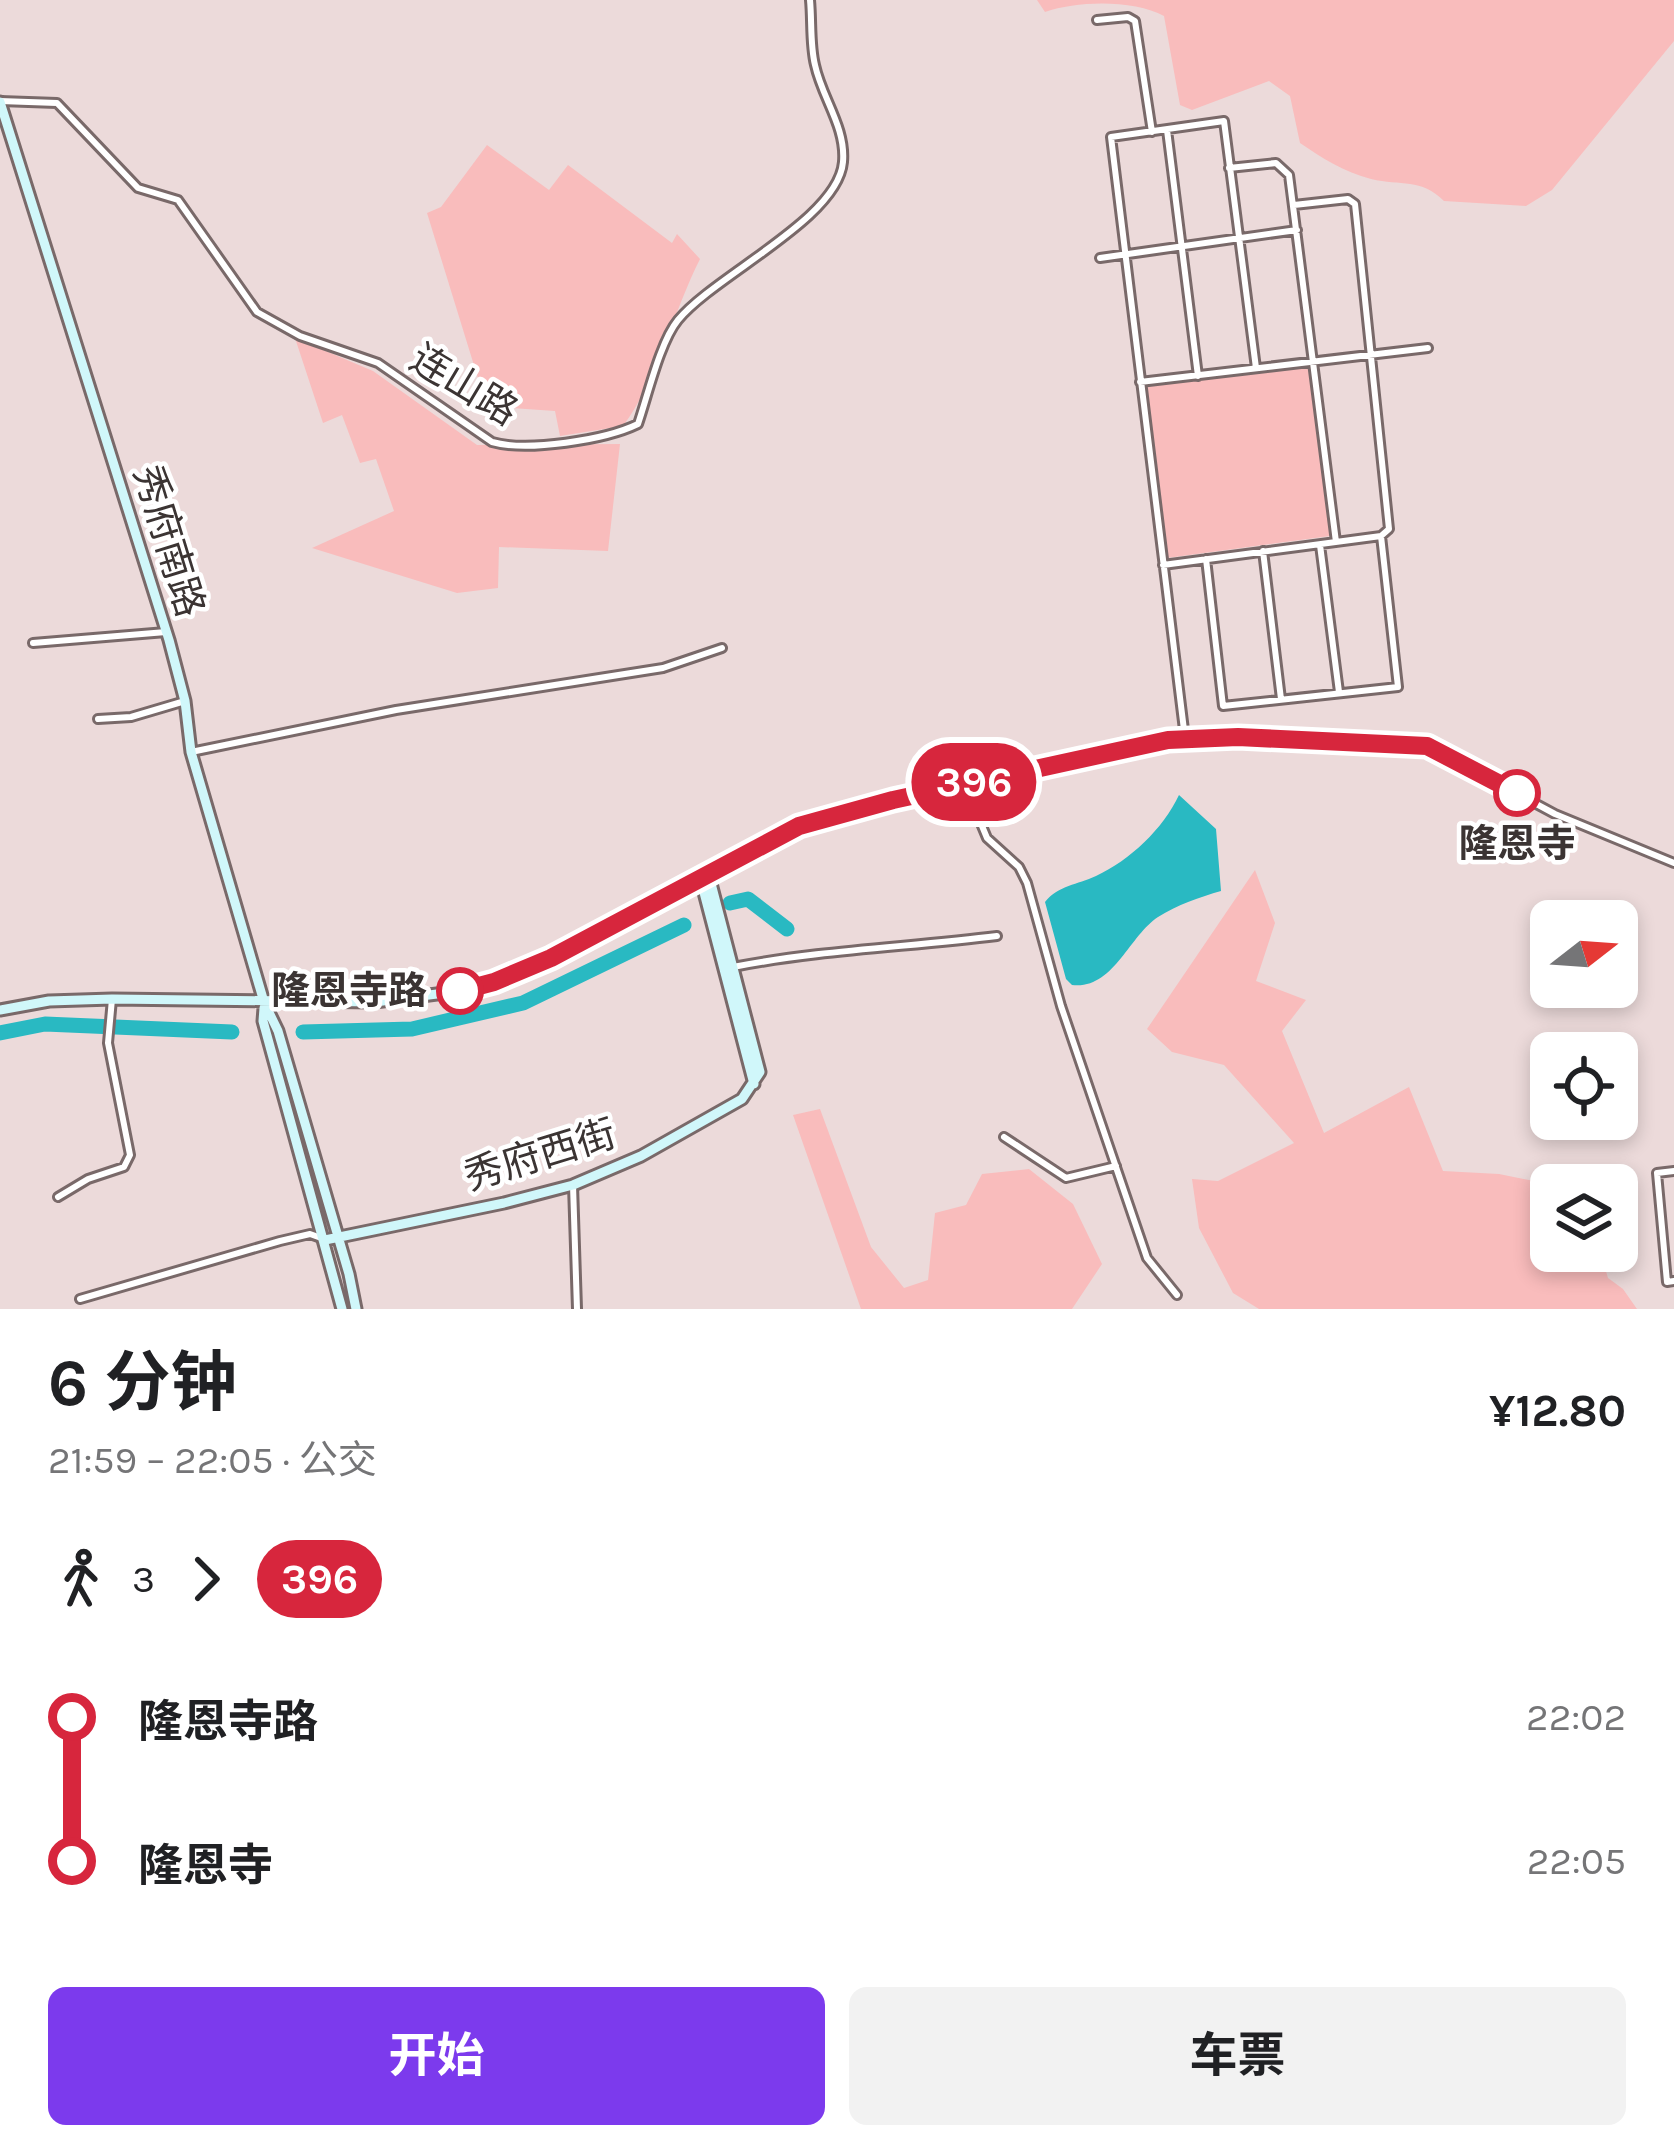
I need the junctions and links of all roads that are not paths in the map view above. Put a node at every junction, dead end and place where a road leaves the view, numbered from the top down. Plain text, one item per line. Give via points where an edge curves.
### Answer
1 (811, 0) edge
2 (1097, 20) dead end
3 (0, 102) edge
4 (1167, 130) junction
5 (1152, 133) junction
6 (1229, 168) junction
7 (1294, 206) junction
8 (1297, 230) junction
9 (1238, 239) junction
10 (1181, 245) junction
11 (1125, 253) junction
12 (1100, 258) dead end
13 (1428, 348) dead end
14 (1372, 354) junction
15 (1315, 361) junction
16 (1256, 368) junction
17 (1198, 376) junction
18 (1140, 382) junction
19 (1381, 536) junction
20 (1336, 542) junction
21 (1321, 544) junction
22 (1264, 551) junction
23 (1206, 559) junction
24 (1162, 565) junction
25 (166, 632) junction
26 (33, 644) dead end
27 (722, 648) dead end
28 (1340, 692) junction
29 (1281, 699) junction
30 (185, 701) junction
31 (98, 719) dead end
32 (1185, 738) junction
33 (1427, 746) joint
34 (191, 752) junction
35 (965, 784) junction
36 (1674, 863) edge
37 (704, 874) junction
38 (997, 936) dead end
39 (733, 967) junction
40 (264, 1002) junction
41 (112, 1004) junction
42 (0, 1010) edge
43 (754, 1084) junction
44 (1004, 1137) dead end
45 (1115, 1166) junction
46 (1674, 1171) edge
47 (573, 1185) junction
48 (58, 1197) dead end
49 (339, 1237) junction
50 (325, 1240) junction
51 (1674, 1281) edge
52 (1177, 1295) dead end
53 (80, 1299) dead end
54 (342, 1309) edge
55 (356, 1309) edge
56 (577, 1309) edge

1 - 3 street, 连山路 via 815,65 842,138 836,185 674,324 638,424 541,446 492,442 378,363 257,312 178,200 138,188 57,104
2 - 5 street via 1136,21
3 - 25 street, 秀府南路
4 - 5 street
4 - 6 street via 1224,121
4 - 10 street
5 - 11 street via 1112,137
6 - 7 street via 1276,163 1288,175
6 - 9 street
7 - 8 street
7 - 14 street via 1348,199 1355,205
8 - 9 street
8 - 15 street
9 - 10 street
9 - 16 street
10 - 11 street
10 - 17 street
11 - 12 street
11 - 18 street
13 - 14 street
14 - 15 street
14 - 19 street via 1389,511
15 - 16 street
15 - 20 street
16 - 17 street
17 - 18 street
18 - 24 street
19 - 20 street
19 - 28 street via 1398,687
20 - 21 street
21 - 22 street
21 - 28 street
22 - 23 street
22 - 29 street
23 - 24 street
23 - 29 street via 1223,706
24 - 32 street
25 - 26 street
25 - 30 street, 秀府南路
27 - 34 street via 663,668
28 - 29 street
30 - 31 street
30 - 34 street, 秀府南路
32 - 33 street
32 - 35 street
33 - 36 street via 1555,814
34 - 40 street, 秀府南路
35 - 37 street via 799,826
35 - 45 street via 986,838 1027,883
37 - 39 street
37 - 40 street via 551,958 477,987 397,1001
37 - 43 street
38 - 39 street via 806,952
39 - 43 street via 760,1072
40 - 41 street
40 - 49 street, 秀府南路
40 - 50 street, 秀府南路
41 - 42 street via 49,1001
41 - 48 street via 108,1043 130,1155 124,1167
43 - 47 street, 秀府西街 via 661,1145
44 - 45 street via 1066,1178
45 - 52 street via 1147,1258
46 - 51 street via 1657,1173 1667,1282
47 - 49 street, 秀府西街
47 - 56 street
49 - 50 street, 秀府西街
49 - 55 street, 秀府南路
50 - 53 street via 310,1234 280,1241
50 - 54 street, 秀府南路

